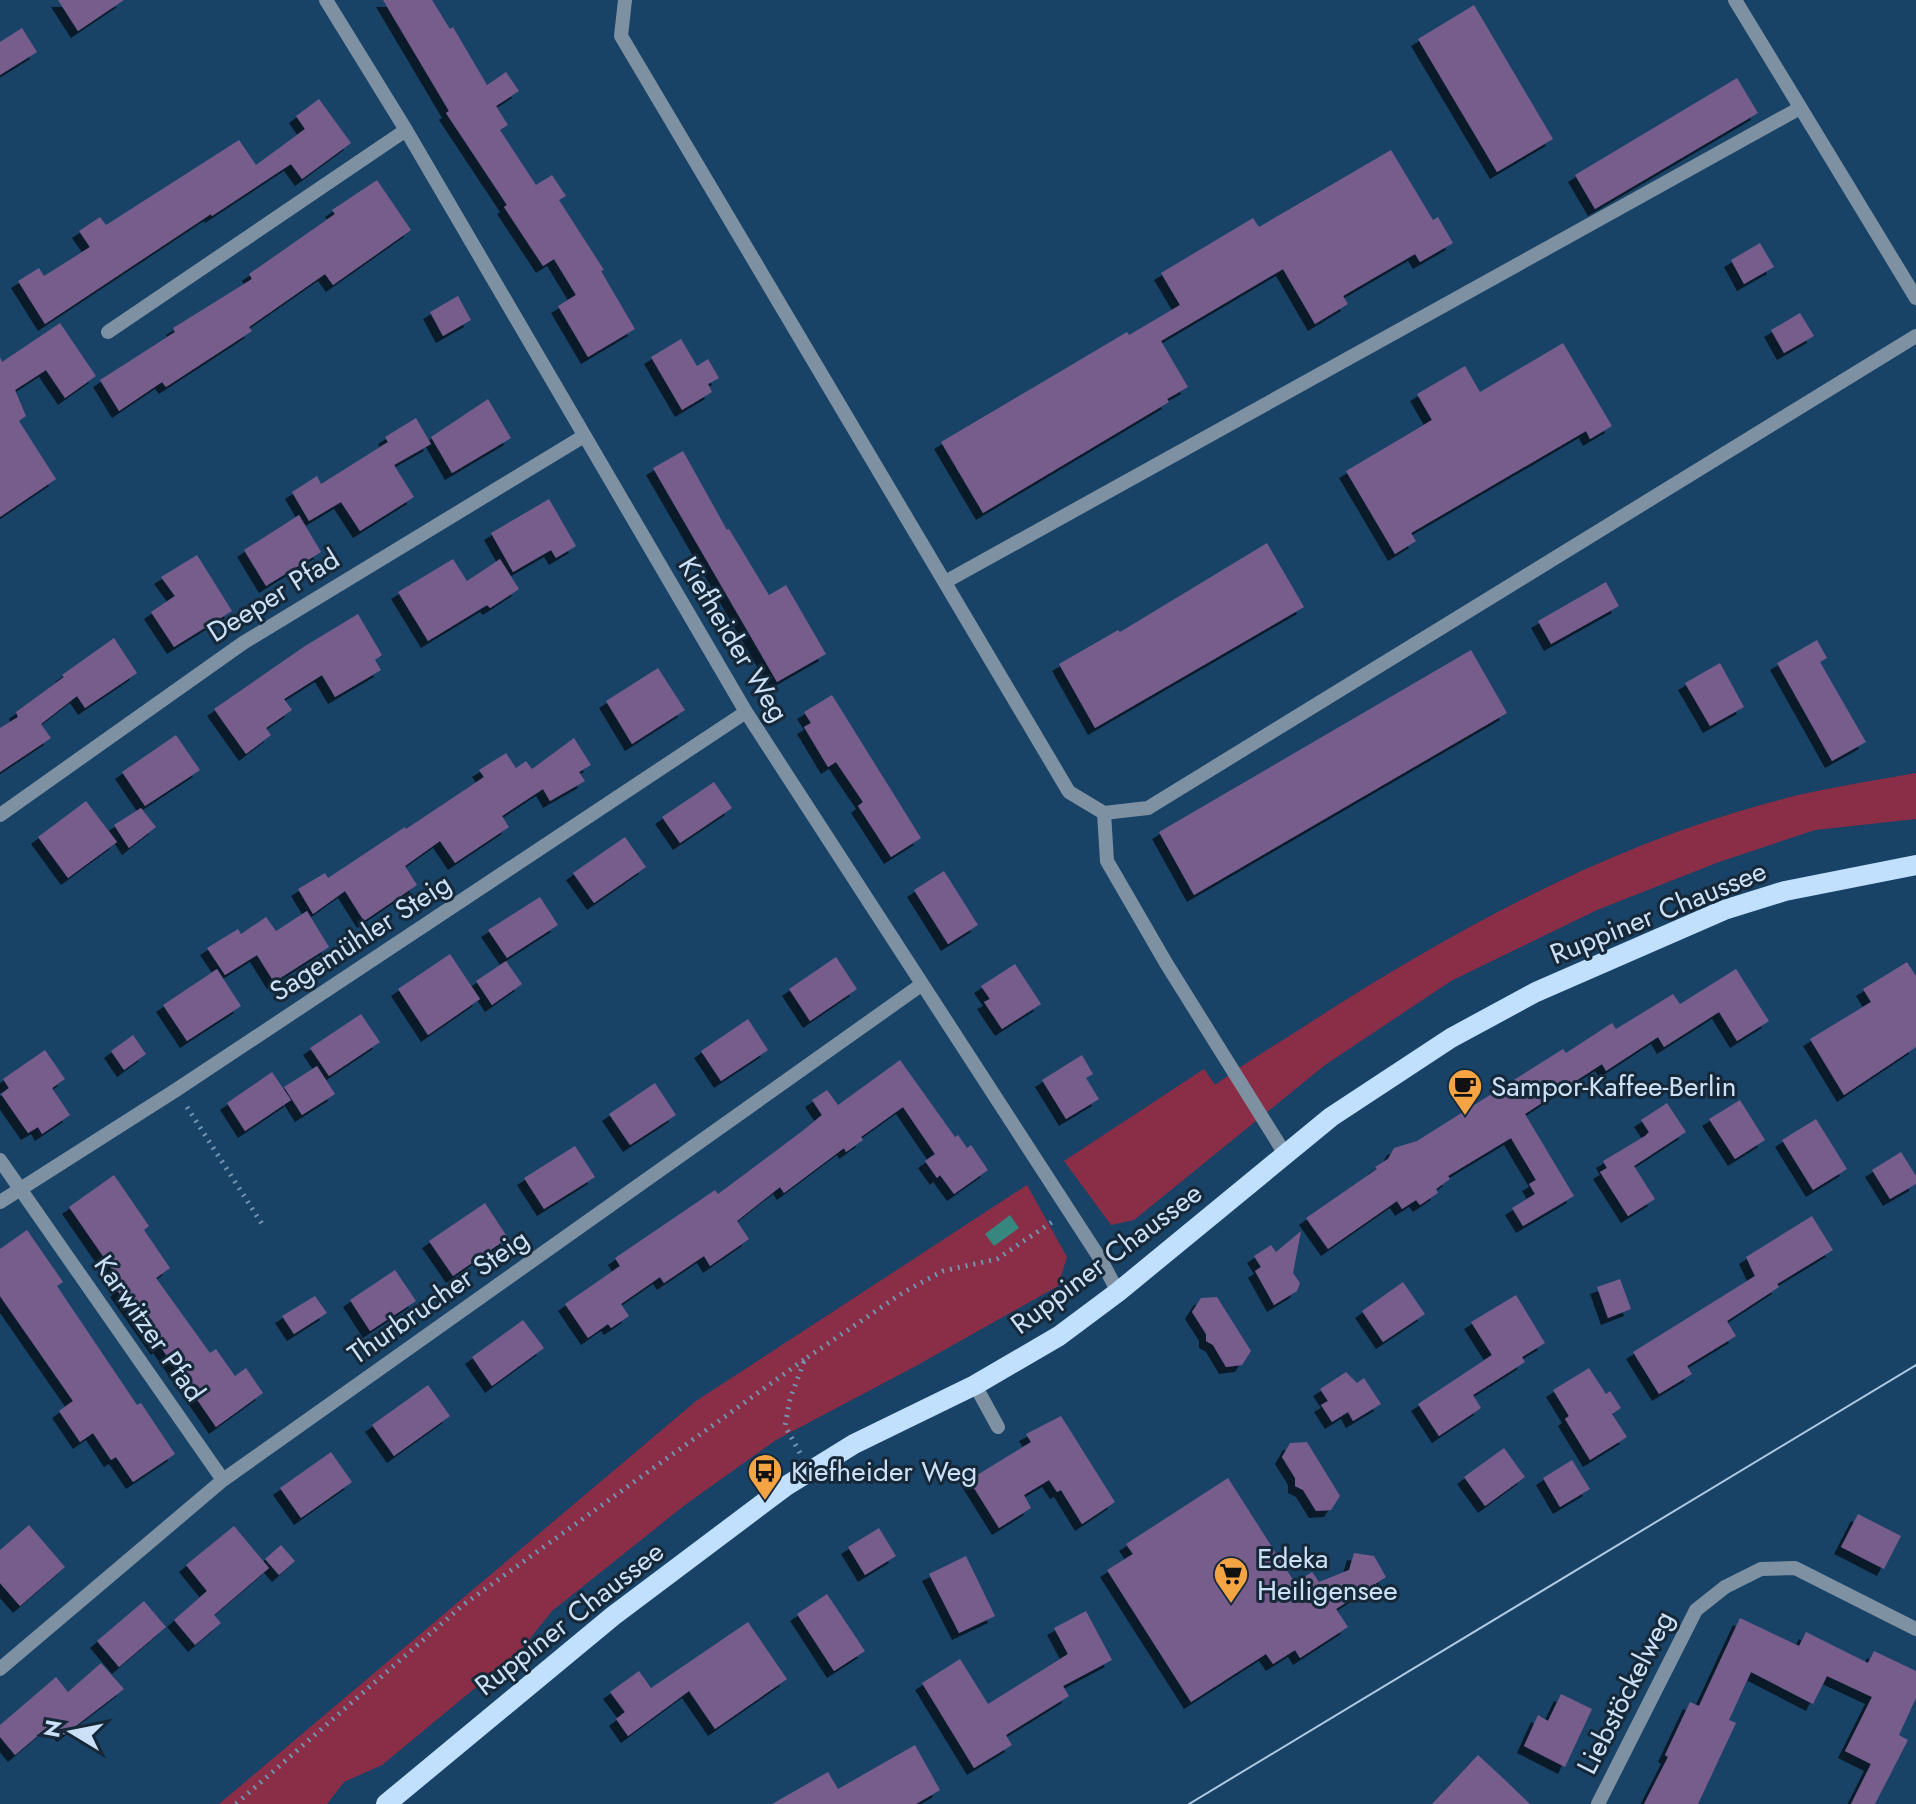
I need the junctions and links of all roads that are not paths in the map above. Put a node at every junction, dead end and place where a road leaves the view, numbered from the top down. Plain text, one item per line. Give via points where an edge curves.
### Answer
1 (326, 0) edge
2 (625, 0) edge
3 (1735, 0) edge
4 (1800, 108) junction
5 (406, 130) junction
6 (1916, 298) edge
7 (108, 332) dead end
8 (1916, 336) edge
9 (584, 436) junction
10 (945, 582) junction
11 (746, 712) junction
12 (1104, 813) junction
13 (0, 815) edge
14 (1916, 865) edge
15 (921, 985) junction
16 (1285, 1154) junction
17 (0, 1160) edge
18 (19, 1189) junction
19 (0, 1202) edge
20 (1118, 1292) junction
21 (975, 1385) junction
22 (998, 1427) dead end
23 (223, 1480) junction
24 (1916, 1629) edge
25 (0, 1669) edge
26 (386, 1804) edge
27 (1598, 1804) edge

1 - 5 street, Kiefheider Weg
2 - 10 street via 621,36
3 - 4 street
4 - 6 street
4 - 10 street
5 - 7 street
5 - 9 street, Kiefheider Weg
8 - 12 street via 1148,808
9 - 11 street, Kiefheider Weg
9 - 13 street, Deeper Pfad via 243,643
10 - 12 street via 1069,792
11 - 15 street, Kiefheider Weg
11 - 18 street, Sagemühler Steig
12 - 16 street via 1107,861
14 - 16 main road, Ruppiner Chaussee via 1754,899 1596,964 1451,1038 1381,1082
15 - 20 street, Kiefheider Weg
15 - 23 street, Thurbrucher Steig
16 - 20 main road, Ruppiner Chaussee
17 - 18 street
18 - 19 street, Sagemühler Steig
18 - 23 street, Karwitzer Pfad
20 - 21 main road, Ruppiner Chaussee via 1059,1336
21 - 22 street
21 - 26 main road, Ruppiner Chaussee via 810,1471 613,1616
23 - 25 street, Thurbrucher Steig
24 - 27 street, Liebstöckelweg via 1795,1568 1761,1569 1725,1587 1696,1610

